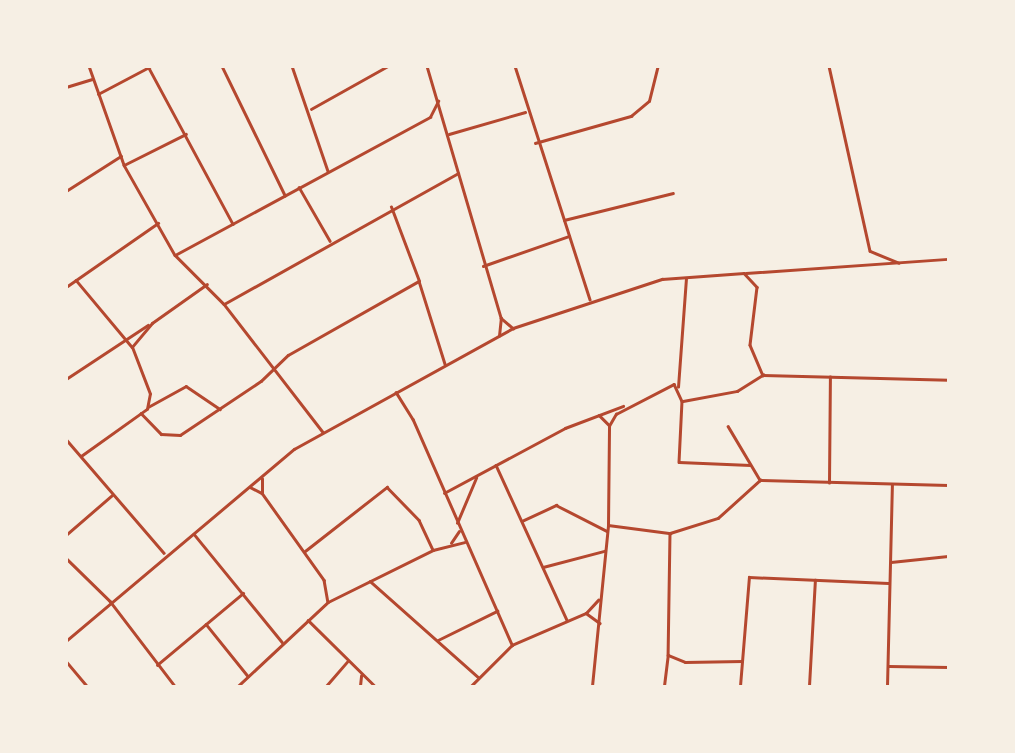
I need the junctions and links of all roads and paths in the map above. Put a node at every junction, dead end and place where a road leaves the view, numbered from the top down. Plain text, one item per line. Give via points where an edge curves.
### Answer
1 (89, 66) edge
2 (222, 66) edge
3 (292, 66) edge
4 (388, 66) edge
5 (427, 66) edge
6 (515, 66) edge
7 (658, 66) edge
8 (829, 66) edge
9 (150, 67) edge
10 (92, 79) junction
11 (66, 86) edge
12 (98, 94) junction
13 (438, 100) junction
14 (311, 109) junction
15 (525, 111) junction
16 (186, 134) junction
17 (449, 134) junction
18 (535, 143) junction
19 (121, 156) junction
20 (124, 165) junction
21 (328, 171) junction
22 (458, 173) junction
23 (299, 187) junction
24 (66, 191) edge
25 (673, 194) dead end
26 (285, 195) junction
27 (391, 207) junction
28 (564, 220) junction
29 (158, 223) junction
30 (233, 224) junction
31 (569, 236) junction
32 (330, 241) junction
33 (175, 255) junction
34 (948, 259) edge
35 (899, 263) junction
36 (483, 266) junction
37 (744, 273) junction
38 (686, 279) junction
39 (76, 280) junction
40 (419, 281) junction
41 (207, 284) junction
42 (66, 287) edge
43 (590, 299) junction
44 (224, 304) junction
45 (501, 318) junction
46 (152, 323) junction
47 (513, 328) junction
48 (498, 337) junction
49 (125, 340) junction
50 (132, 347) junction
51 (445, 364) junction
52 (271, 368) junction
53 (763, 374) junction
54 (830, 377) junction
55 (66, 379) edge
56 (948, 380) edge
57 (678, 387) junction
58 (396, 392) junction
59 (682, 401) junction
60 (624, 405) junction
61 (146, 408) junction
62 (220, 409) junction
63 (142, 413) junction
64 (599, 415) junction
65 (609, 426) junction
66 (729, 426) dead end
67 (323, 432) junction
68 (66, 439) edge
69 (81, 456) junction
70 (496, 465) junction
71 (750, 465) junction
72 (477, 476) junction
73 (262, 477) junction
74 (760, 480) junction
75 (828, 483) junction
76 (892, 485) junction
77 (948, 485) edge
78 (250, 487) junction
79 (262, 493) junction
80 (443, 493) junction
81 (111, 496) junction
82 (522, 521) junction
83 (457, 523) junction
84 (608, 524) junction
85 (459, 530) junction
86 (608, 531) junction
87 (670, 533) junction
88 (194, 534) junction
89 (66, 535) edge
90 (451, 542) junction
91 (464, 542) junction
92 (433, 550) junction
93 (305, 551) junction
94 (604, 551) junction
95 (164, 554) junction
96 (948, 556) edge
97 (66, 558) edge
98 (891, 562) junction
99 (543, 566) junction
100 (382, 575) junction
101 (815, 580) junction
102 (370, 581) junction
103 (888, 583) junction
104 (381, 585) junction
105 (243, 593) junction
106 (600, 597) junction
107 (110, 601) junction
108 (328, 602) junction
109 (497, 611) junction
110 (586, 613) junction
111 (307, 620) junction
112 (567, 620) junction
113 (600, 623) junction
114 (206, 624) junction
115 (66, 640) edge
116 (438, 640) junction
117 (283, 643) junction
118 (512, 645) junction
119 (668, 655) junction
120 (348, 661) junction
121 (742, 661) junction
122 (66, 662) edge
123 (157, 665) junction
124 (889, 666) junction
125 (948, 667) edge
126 (362, 675) junction
127 (248, 676) junction
128 (478, 677) junction
129 (87, 687) edge
130 (175, 687) edge
131 (238, 687) edge
132 (326, 687) edge
133 (360, 687) edge
134 (375, 687) edge
135 (471, 687) edge
136 (592, 687) edge
137 (664, 687) edge
138 (740, 687) edge
139 (809, 687) edge
140 (887, 687) edge

1 - 10 street
2 - 26 street
3 - 14 street
4 - 14 street
5 - 13 street
6 - 15 street
7 - 18 street via 649,101 631,116
8 - 35 street via 870,251
9 - 12 street
9 - 16 street
10 - 11 street
10 - 12 street
12 - 19 street
13 - 17 street
13 - 21 street via 430,117
14 - 21 street
15 - 17 street
15 - 18 street
16 - 20 street
16 - 30 street
17 - 22 street
18 - 28 street
19 - 20 street
19 - 24 street
20 - 29 street
21 - 23 street
22 - 27 street
22 - 36 street
23 - 26 street
23 - 32 street
25 - 28 street
26 - 30 street
27 - 32 street
27 - 40 street
28 - 31 street
29 - 33 street
29 - 39 street
30 - 33 street
31 - 36 street
31 - 43 street
32 - 44 street
33 - 41 street
34 - 35 street
35 - 37 street
36 - 45 street
37 - 38 street
37 - 53 street via 757,287 750,345
38 - 43 street via 662,279
38 - 57 street
39 - 42 street
39 - 49 street
40 - 51 street
40 - 52 street
41 - 44 street
41 - 46 street
43 - 47 street
44 - 52 street
45 - 47 street
45 - 48 street
46 - 49 street
46 - 50 street
47 - 48 street
48 - 51 street
49 - 50 street
49 - 55 street
50 - 61 street via 150,394
51 - 58 street
52 - 62 street
52 - 67 street
53 - 54 street
53 - 59 street via 737,391 694,404
54 - 56 street
54 - 75 street
57 - 59 street
57 - 60 street
58 - 67 street
58 - 80 street
59 - 71 street via 679,462
60 - 64 street
60 - 65 street
61 - 62 street via 186,386
61 - 63 street
62 - 63 street via 169,437
63 - 69 street
64 - 65 street
64 - 70 street
65 - 84 street
66 - 71 street via 744,444
67 - 73 street
68 - 69 street
69 - 81 street
70 - 72 street
70 - 82 street
71 - 74 street
72 - 80 street
72 - 83 street
73 - 78 street
73 - 79 street
74 - 75 street
74 - 87 street via 718,518
75 - 76 street
76 - 77 street
76 - 98 street
78 - 79 street
78 - 88 street
79 - 93 street
80 - 83 street
81 - 89 street
81 - 95 street
82 - 86 street via 556,505
82 - 99 street
83 - 85 street
84 - 86 street
84 - 87 street
85 - 90 street
85 - 91 street
86 - 94 street
87 - 119 street
88 - 95 street
88 - 105 street
90 - 91 street
90 - 92 street
91 - 109 street
92 - 93 street via 419,520 387,487
92 - 100 street
93 - 108 street via 324,580
94 - 99 street
94 - 106 street
95 - 107 street
96 - 98 street
97 - 107 street
98 - 103 street
99 - 112 street
100 - 102 street
100 - 104 street
101 - 103 street
101 - 121 street via 746,580
101 - 139 street
102 - 104 street
102 - 108 street
103 - 124 street
104 - 116 street
105 - 114 street
105 - 117 street
106 - 110 street
106 - 113 street
107 - 115 street
107 - 123 street
108 - 111 street
109 - 116 street
109 - 118 street
110 - 112 street
110 - 113 street
111 - 117 street
111 - 120 street
112 - 118 street
113 - 136 street
114 - 123 street
114 - 127 street
116 - 128 street
117 - 127 street
118 - 128 street
119 - 121 street via 685,662
119 - 137 street
120 - 126 street
120 - 132 street
121 - 138 street
122 - 129 street
123 - 130 street
124 - 125 street
124 - 140 street
126 - 133 street
126 - 134 street
127 - 131 street
128 - 135 street

